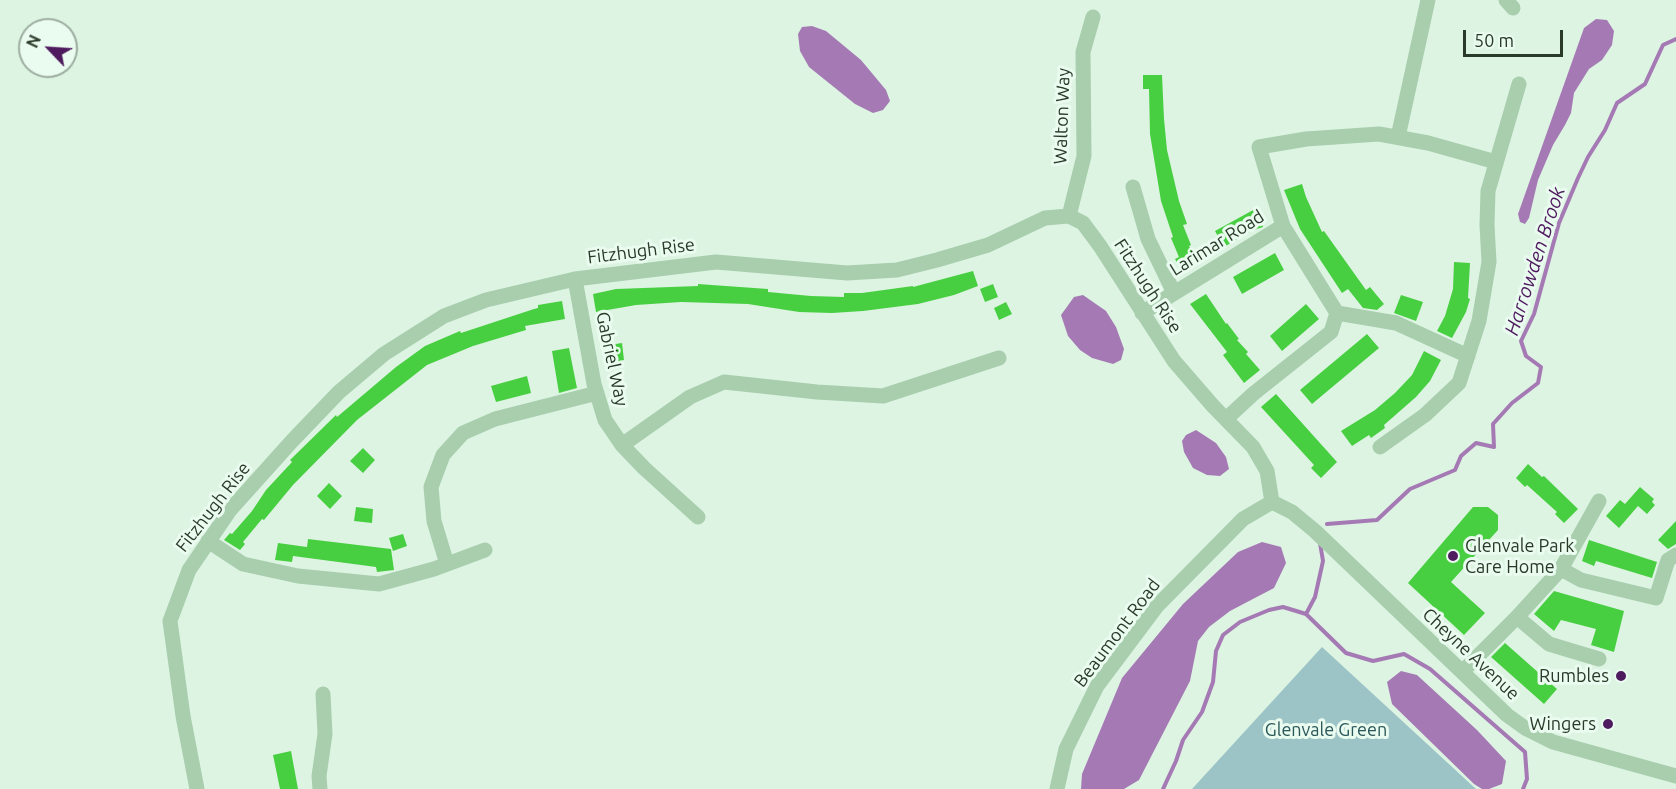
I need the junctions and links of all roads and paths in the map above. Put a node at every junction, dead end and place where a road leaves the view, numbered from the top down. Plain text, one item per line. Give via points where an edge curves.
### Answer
1 (1428, 0) edge
2 (1093, 18) dead end
3 (1520, 84) dead end
4 (1398, 138) junction
5 (1496, 162) junction
6 (1133, 188) dead end
7 (1069, 216) junction
8 (1282, 226) junction
9 (575, 279) junction
10 (1174, 293) junction
11 (1142, 313) junction
12 (1337, 313) junction
13 (1468, 356) junction
14 (999, 358) dead end
15 (597, 393) junction
16 (1226, 420) junction
17 (622, 445) junction
18 (1380, 447) dead end
19 (1599, 501) dead end
20 (1272, 502) junction
21 (698, 517) dead end
22 (208, 541) junction
23 (485, 550) dead end
24 (1676, 555) edge
25 (447, 564) junction
26 (1561, 569) junction
27 (1517, 617) junction
28 (1599, 659) dead end
29 (1462, 672) junction
30 (323, 694) dead end
31 (1676, 776) edge
32 (197, 789) edge
33 (320, 789) edge
34 (1057, 789) edge

1 - 4 street
2 - 7 street, Walton Way via 1083,52 1084,156
3 - 5 street
4 - 5 street
4 - 8 street via 1379,134 1348,136 1259,147
5 - 13 street via 1488,190 1489,262 1479,321
6 - 10 street via 1148,239
7 - 9 street, Fitzhugh Rise via 1044,218 988,245 897,270 847,273 716,262
7 - 11 street, Fitzhugh Rise via 1083,224 1100,246
8 - 10 street, Larimar Road
8 - 12 street
9 - 15 street, Gabriel Way
9 - 22 street, Fitzhugh Rise via 475,304 444,316 384,354 339,392 292,441 230,510
10 - 11 street, Larimar Road
11 - 16 street, Fitzhugh Rise via 1174,361
12 - 13 street via 1396,323
12 - 16 street via 1331,332
13 - 18 street via 1459,383 1425,416
14 - 17 street via 883,396 724,382 690,398
15 - 17 street, Gabriel Way via 605,420
15 - 25 street via 484,424 463,433 443,455 431,487 434,521
16 - 20 street, Fitzhugh Rise via 1253,447 1267,471
17 - 21 street, Gabriel Way
19 - 26 street
20 - 29 street, Cheyne Avenue via 1315,531
20 - 34 street, Beaumont Road via 1243,519 1157,606 1097,686 1066,749
22 - 25 street via 243,564 298,576 379,585
22 - 32 street, Fitzhugh Rise via 189,570 170,621
23 - 25 street
24 - 26 street via 1668,560 1656,598 1581,580
26 - 27 street
27 - 28 street via 1549,644
27 - 29 street
29 - 31 street, Cheyne Avenue via 1526,729 1553,742
30 - 33 street via 325,734

